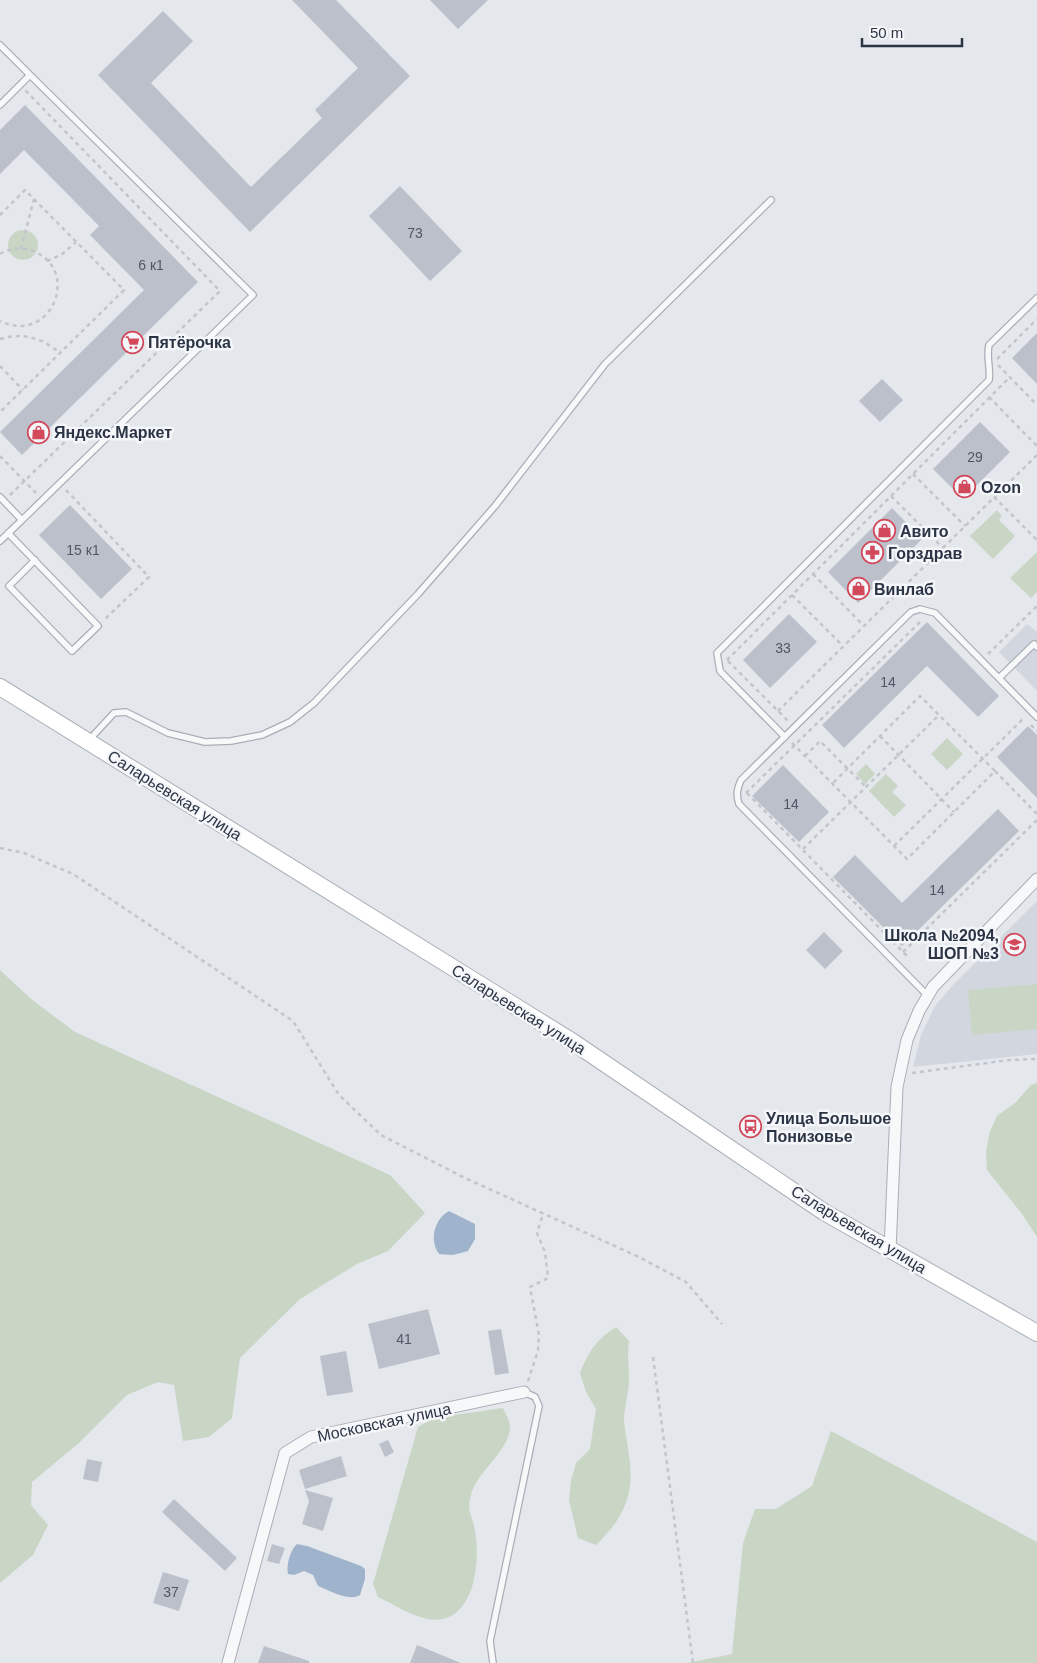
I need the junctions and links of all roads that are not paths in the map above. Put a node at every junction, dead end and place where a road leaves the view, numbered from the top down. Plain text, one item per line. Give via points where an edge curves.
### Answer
1 (0, 45) edge
2 (30, 75) junction
3 (0, 104) edge
4 (772, 200) dead end
5 (1037, 298) edge
6 (2, 499) edge
7 (22, 520) junction
8 (8, 533) junction
9 (0, 541) edge
10 (35, 560) junction
11 (1037, 648) edge
12 (999, 678) junction
13 (0, 687) edge
14 (1037, 717) edge
15 (785, 737) junction
16 (88, 741) junction
17 (1037, 879) edge
18 (928, 996) junction
19 (890, 1250) junction
20 (1037, 1333) edge
21 (524, 1392) joint
22 (228, 1663) edge
23 (493, 1663) edge

1 - 2 lane
2 - 3 lane
2 - 7 lane via 253,295
4 - 16 lane via 606,364 495,506 418,594 314,703 290,722 262,735 205,742 168,733 126,712 114,713
5 - 15 lane via 988,345 989,380 717,653 719,668
6 - 7 lane
7 - 8 lane
8 - 9 lane
8 - 10 lane
10 - 10 lane via 98,626 72,651 9,586
11 - 12 lane via 1034,644
12 - 14 lane
12 - 15 lane via 931,611 920,609 911,612
13 - 16 street, Саларьевская улица
15 - 18 lane via 739,784 738,801
16 - 19 street, Саларьевская улица via 572,1042 824,1212
17 - 18 street
18 - 19 street via 907,1040 897,1087
19 - 20 street, Саларьевская улица
21 - 22 street, Московская улица via 311,1437 285,1453
21 - 23 lane via 535,1397 540,1406 490,1641

